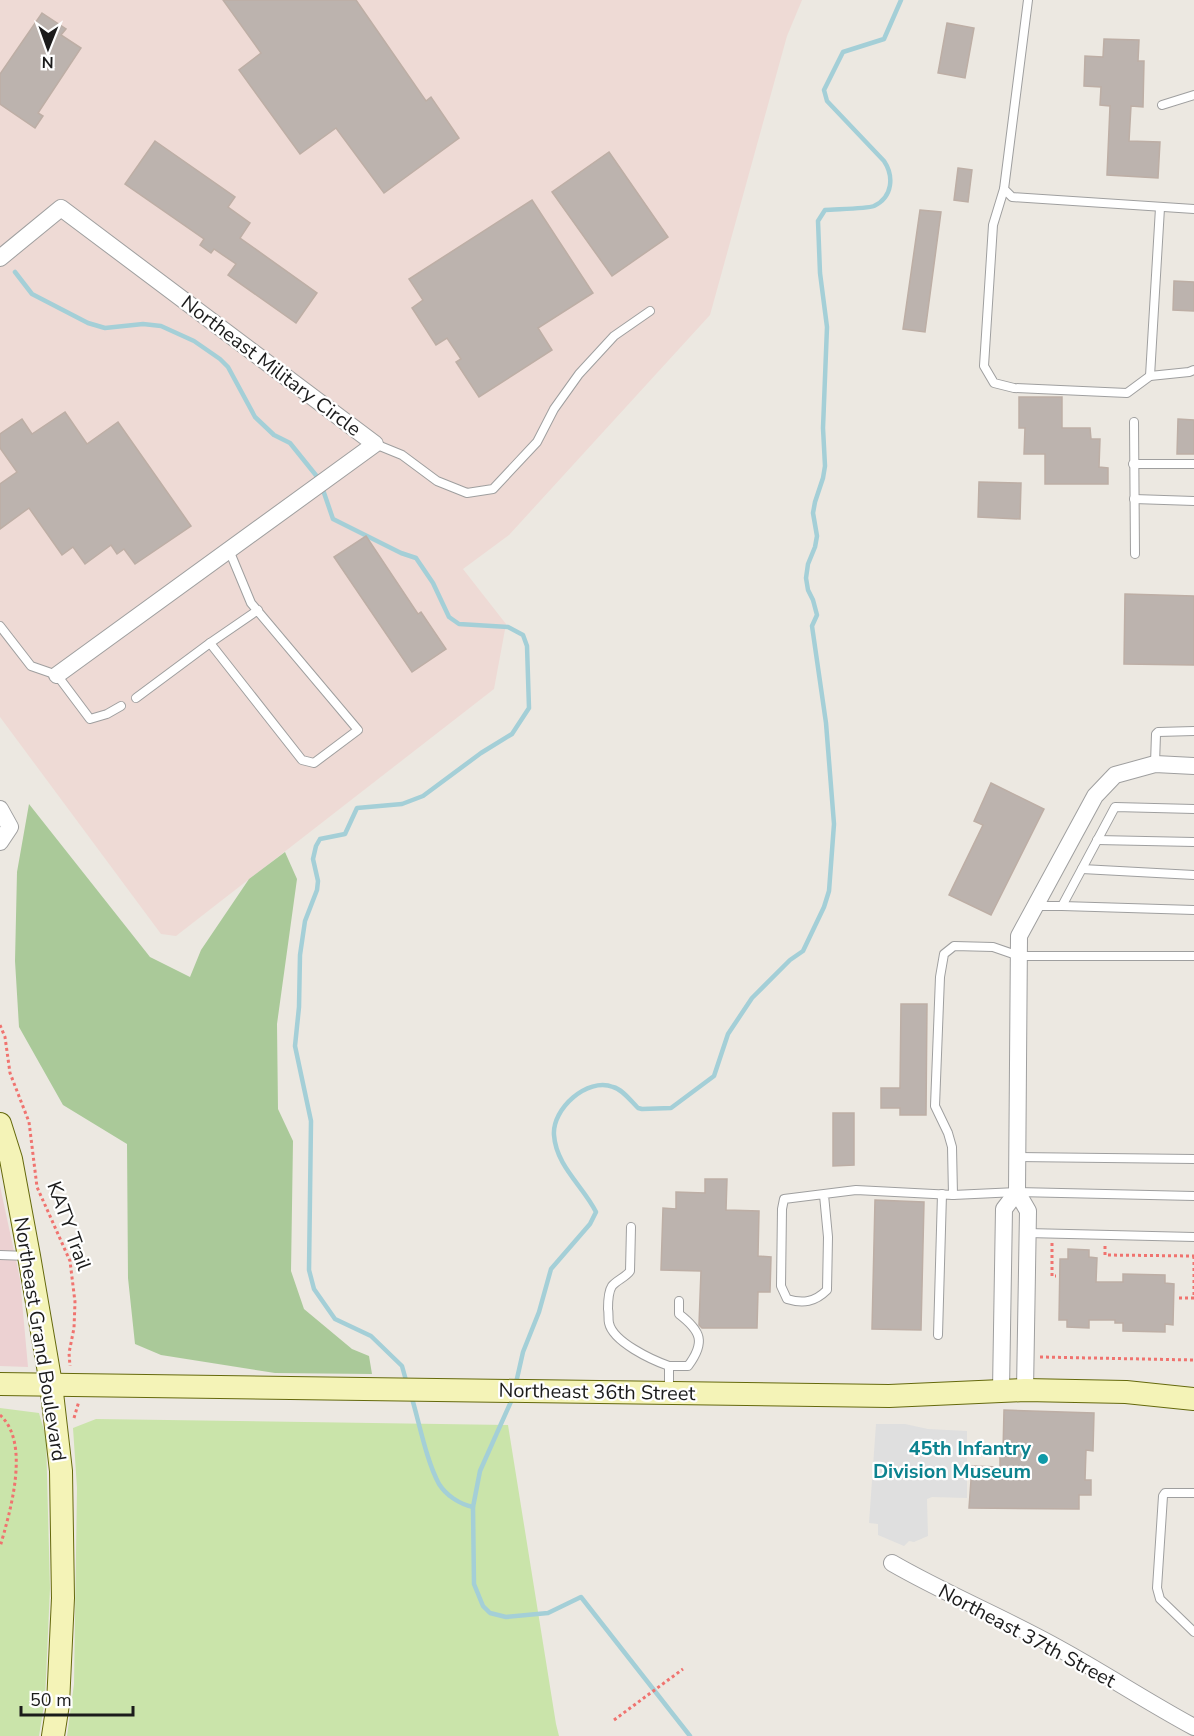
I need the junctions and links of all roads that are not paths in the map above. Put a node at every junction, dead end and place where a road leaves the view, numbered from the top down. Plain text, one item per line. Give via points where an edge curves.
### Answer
1 (1028, 0) edge
2 (1194, 95) edge
3 (1162, 105) dead end
4 (1004, 189) junction
5 (1160, 208) junction
6 (1194, 209) edge
7 (0, 258) edge
8 (650, 311) dead end
9 (1194, 370) edge
10 (1150, 376) junction
11 (1134, 422) dead end
12 (375, 444) junction
13 (1133, 464) junction
14 (1194, 464) edge
15 (1134, 499) junction
16 (1194, 501) edge
17 (229, 550) junction
18 (1135, 554) dead end
19 (258, 610) junction
20 (0, 626) edge
21 (210, 643) junction
22 (57, 675) junction
23 (136, 698) dead end
24 (121, 706) dead end
25 (1194, 731) edge
26 (1155, 764) junction
27 (1194, 766) edge
28 (0, 809) edge
29 (1194, 809) edge
30 (1097, 840) junction
31 (0, 842) edge
32 (1194, 842) edge
33 (1082, 869) junction
34 (1194, 874) edge
35 (1035, 906) junction
36 (1062, 906) junction
37 (1194, 910) edge
38 (1019, 956) junction
39 (1194, 956) edge
40 (0, 1124) edge
41 (1017, 1157) junction
42 (5, 1159) edge
43 (1194, 1159) edge
44 (1017, 1192) junction
45 (824, 1194) junction
46 (942, 1194) junction
47 (953, 1194) junction
48 (1194, 1196) edge
49 (631, 1227) dead end
50 (1027, 1233) junction
51 (1194, 1237) edge
52 (0, 1256) edge
53 (29, 1256) junction
54 (679, 1301) dead end
55 (938, 1335) dead end
56 (669, 1366) junction
57 (0, 1383) edge
58 (51, 1384) junction
59 (1001, 1390) junction
60 (1025, 1390) junction
61 (669, 1393) junction
62 (1194, 1399) edge
63 (1194, 1493) edge
64 (892, 1563) dead end
65 (1194, 1632) edge
66 (1194, 1727) edge
67 (53, 1736) edge

1 - 4 lane
2 - 3 lane
4 - 5 lane via 1012,197
4 - 10 lane via 993,225 984,366 994,383 1014,388 1126,393
5 - 6 lane
5 - 10 lane
7 - 12 street, Northeast Military Circle via 61,208
8 - 12 lane via 614,336 579,374 537,442 493,489 467,493 437,481 402,455
9 - 10 lane
11 - 13 lane
12 - 17 street, Northeast Military Circle
13 - 14 lane
13 - 15 lane
15 - 16 lane
15 - 18 lane
17 - 19 lane via 251,603
17 - 22 street, Northeast Military Circle
19 - 21 lane
19 - 21 lane via 358,730 314,763 302,760
20 - 22 lane via 31,666
21 - 23 lane
22 - 24 lane via 90,719
25 - 26 lane via 1158,732
26 - 27 street
26 - 35 street via 1115,775 1095,796
28 - 31 street via 10,827
29 - 30 lane via 1115,807
30 - 32 lane
30 - 33 lane
33 - 34 lane
33 - 36 lane
35 - 36 lane
35 - 38 street via 1019,936
36 - 37 lane
38 - 39 lane
38 - 41 street
38 - 47 lane via 993,946 954,946 944,954 934,1106 952,1147
40 - 42 main road, Northeast Grand Boulevard
41 - 43 lane
41 - 44 street
42 - 53 main road, Northeast Grand Boulevard
44 - 47 lane
44 - 48 lane
44 - 50 street via 1028,1211
44 - 59 street via 1004,1209
45 - 45 lane via 784,1199 782,1286 787,1299 817,1300 827,1290
45 - 46 lane via 856,1190
46 - 47 lane
46 - 55 lane
49 - 56 lane via 630,1271 612,1286 609,1324 630,1346
50 - 51 lane
50 - 60 street
52 - 53 lane
53 - 58 main road, Northeast Grand Boulevard
54 - 56 lane via 679,1314 691,1323 699,1339 688,1366
56 - 61 lane
57 - 58 main road, Northeast 36th Street
58 - 61 main road, Northeast 36th Street via 77,1394
58 - 67 main road, Northeast Grand Boulevard via 61,1471 63,1598
59 - 60 main road, Northeast 36th Street
59 - 61 main road, Northeast 36th Street via 889,1396
60 - 62 main road, Northeast 36th Street via 1102,1391
63 - 65 lane via 1163,1496 1157,1588 1160,1599
64 - 66 street, Northeast 37th Street via 1066,1652

